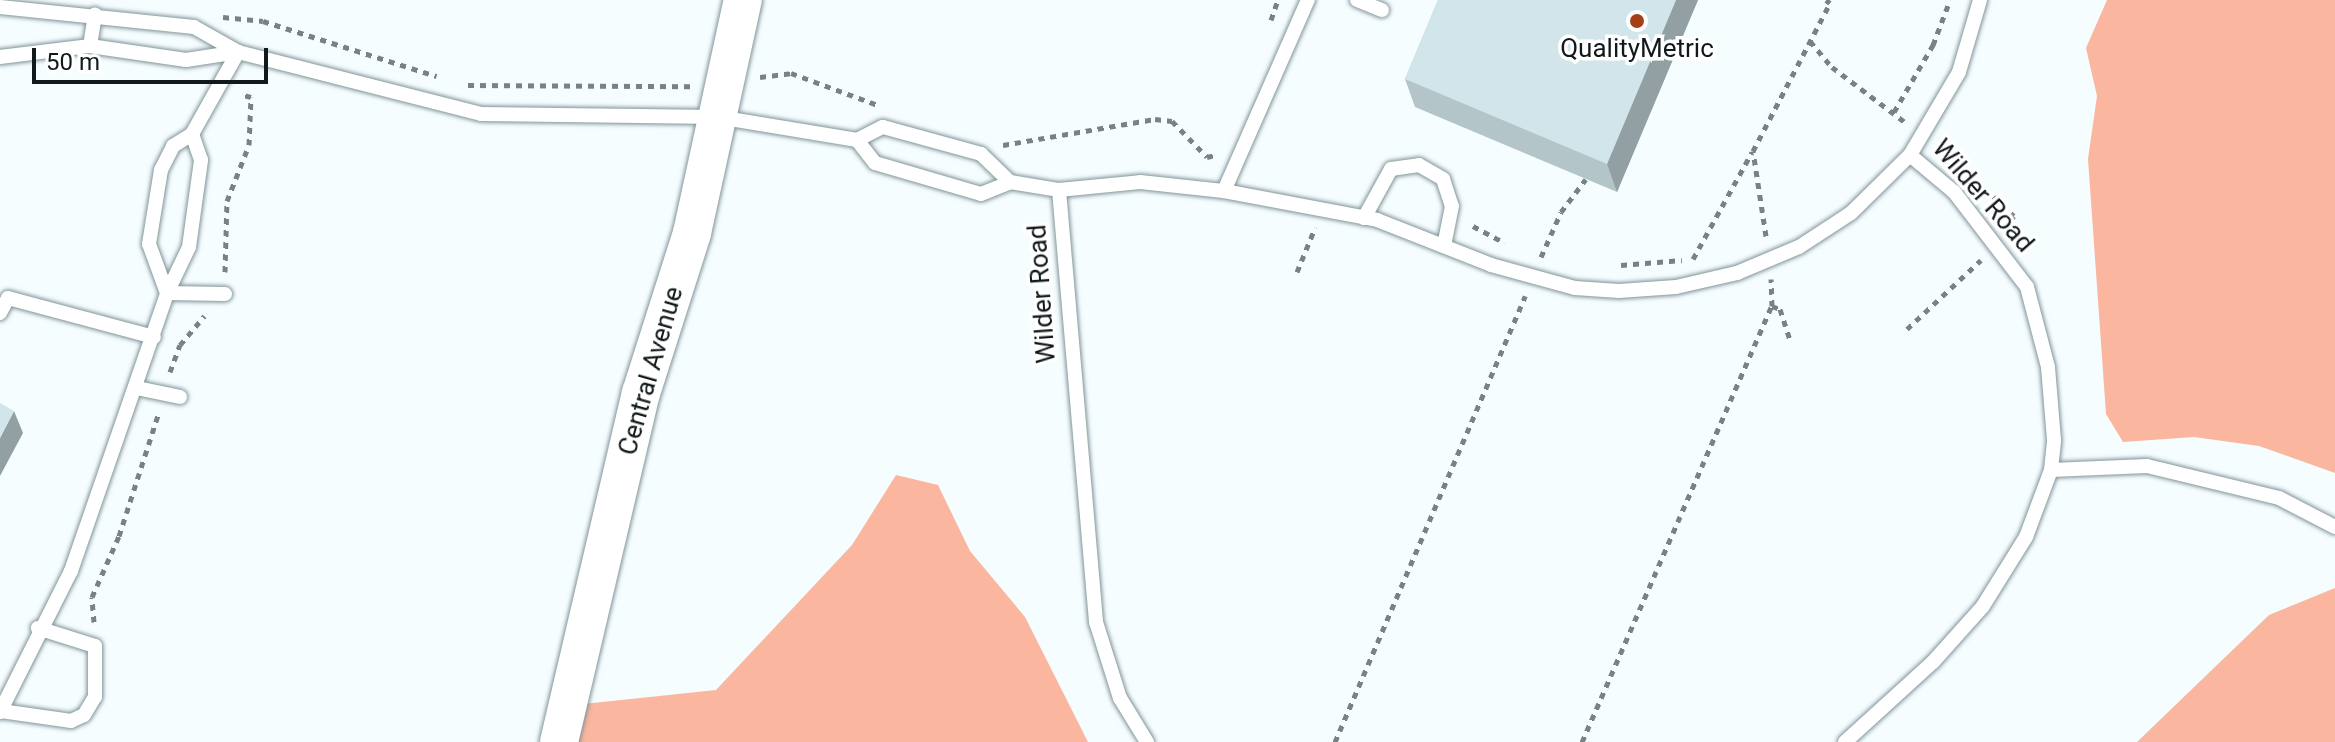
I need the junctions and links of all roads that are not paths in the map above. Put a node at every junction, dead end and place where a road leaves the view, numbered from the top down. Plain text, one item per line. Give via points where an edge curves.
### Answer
1 (743, 0) edge
2 (1308, 0) edge
3 (1357, 0) edge
4 (1980, 0) edge
5 (0, 7) edge
6 (1382, 10) dead end
7 (95, 14) junction
8 (90, 46) junction
9 (238, 52) junction
10 (0, 57) edge
11 (718, 117) junction
12 (192, 134) junction
13 (857, 140) junction
14 (1910, 155) junction
15 (1010, 182) junction
16 (1059, 190) junction
17 (1224, 191) junction
18 (1364, 218) junction
19 (1444, 246) junction
20 (167, 293) junction
21 (221, 294) road end
22 (0, 313) edge
23 (154, 337) junction
24 (137, 388) junction
25 (180, 397) dead end
26 (2051, 470) junction
27 (2335, 527) edge
28 (38, 628) junction
29 (0, 712) edge
30 (559, 742) edge
31 (1147, 742) edge
32 (1845, 742) edge

1 - 11 main road, Central Avenue
2 - 17 lane
3 - 6 lane
4 - 14 lane, Wilder Road via 1959,72
5 - 7 lane
7 - 8 lane
7 - 9 lane via 194,27
8 - 9 lane via 186,60
8 - 10 lane
9 - 11 lane via 481,114
9 - 12 lane
11 - 13 lane
11 - 30 main road, Central Avenue via 692,233 641,393
12 - 20 lane via 201,160 189,247
12 - 20 lane via 173,146 156,196 149,244
13 - 15 lane via 875,163 981,194
13 - 15 lane via 883,127 981,154
14 - 19 lane via 1851,213 1769,260 1691,284 1575,288
14 - 26 lane, Wilder Road via 1954,192 2027,287 2048,367
15 - 16 lane, Wilder Road
16 - 17 lane via 1140,182
16 - 31 lane, Wilder Road via 1096,622 1120,698
17 - 18 lane
18 - 19 lane
18 - 19 lane via 1391,169 1419,165 1443,179 1452,206
20 - 21 lane
20 - 23 lane
22 - 23 lane via 8,298
23 - 24 lane
24 - 25 lane
24 - 28 lane via 71,571
26 - 27 lane via 2147,466 2279,498
26 - 32 lane, Wilder Road via 2026,537 1983,606 1933,662
28 - 29 lane
28 - 29 lane via 95,646 95,697 84,715 71,721

